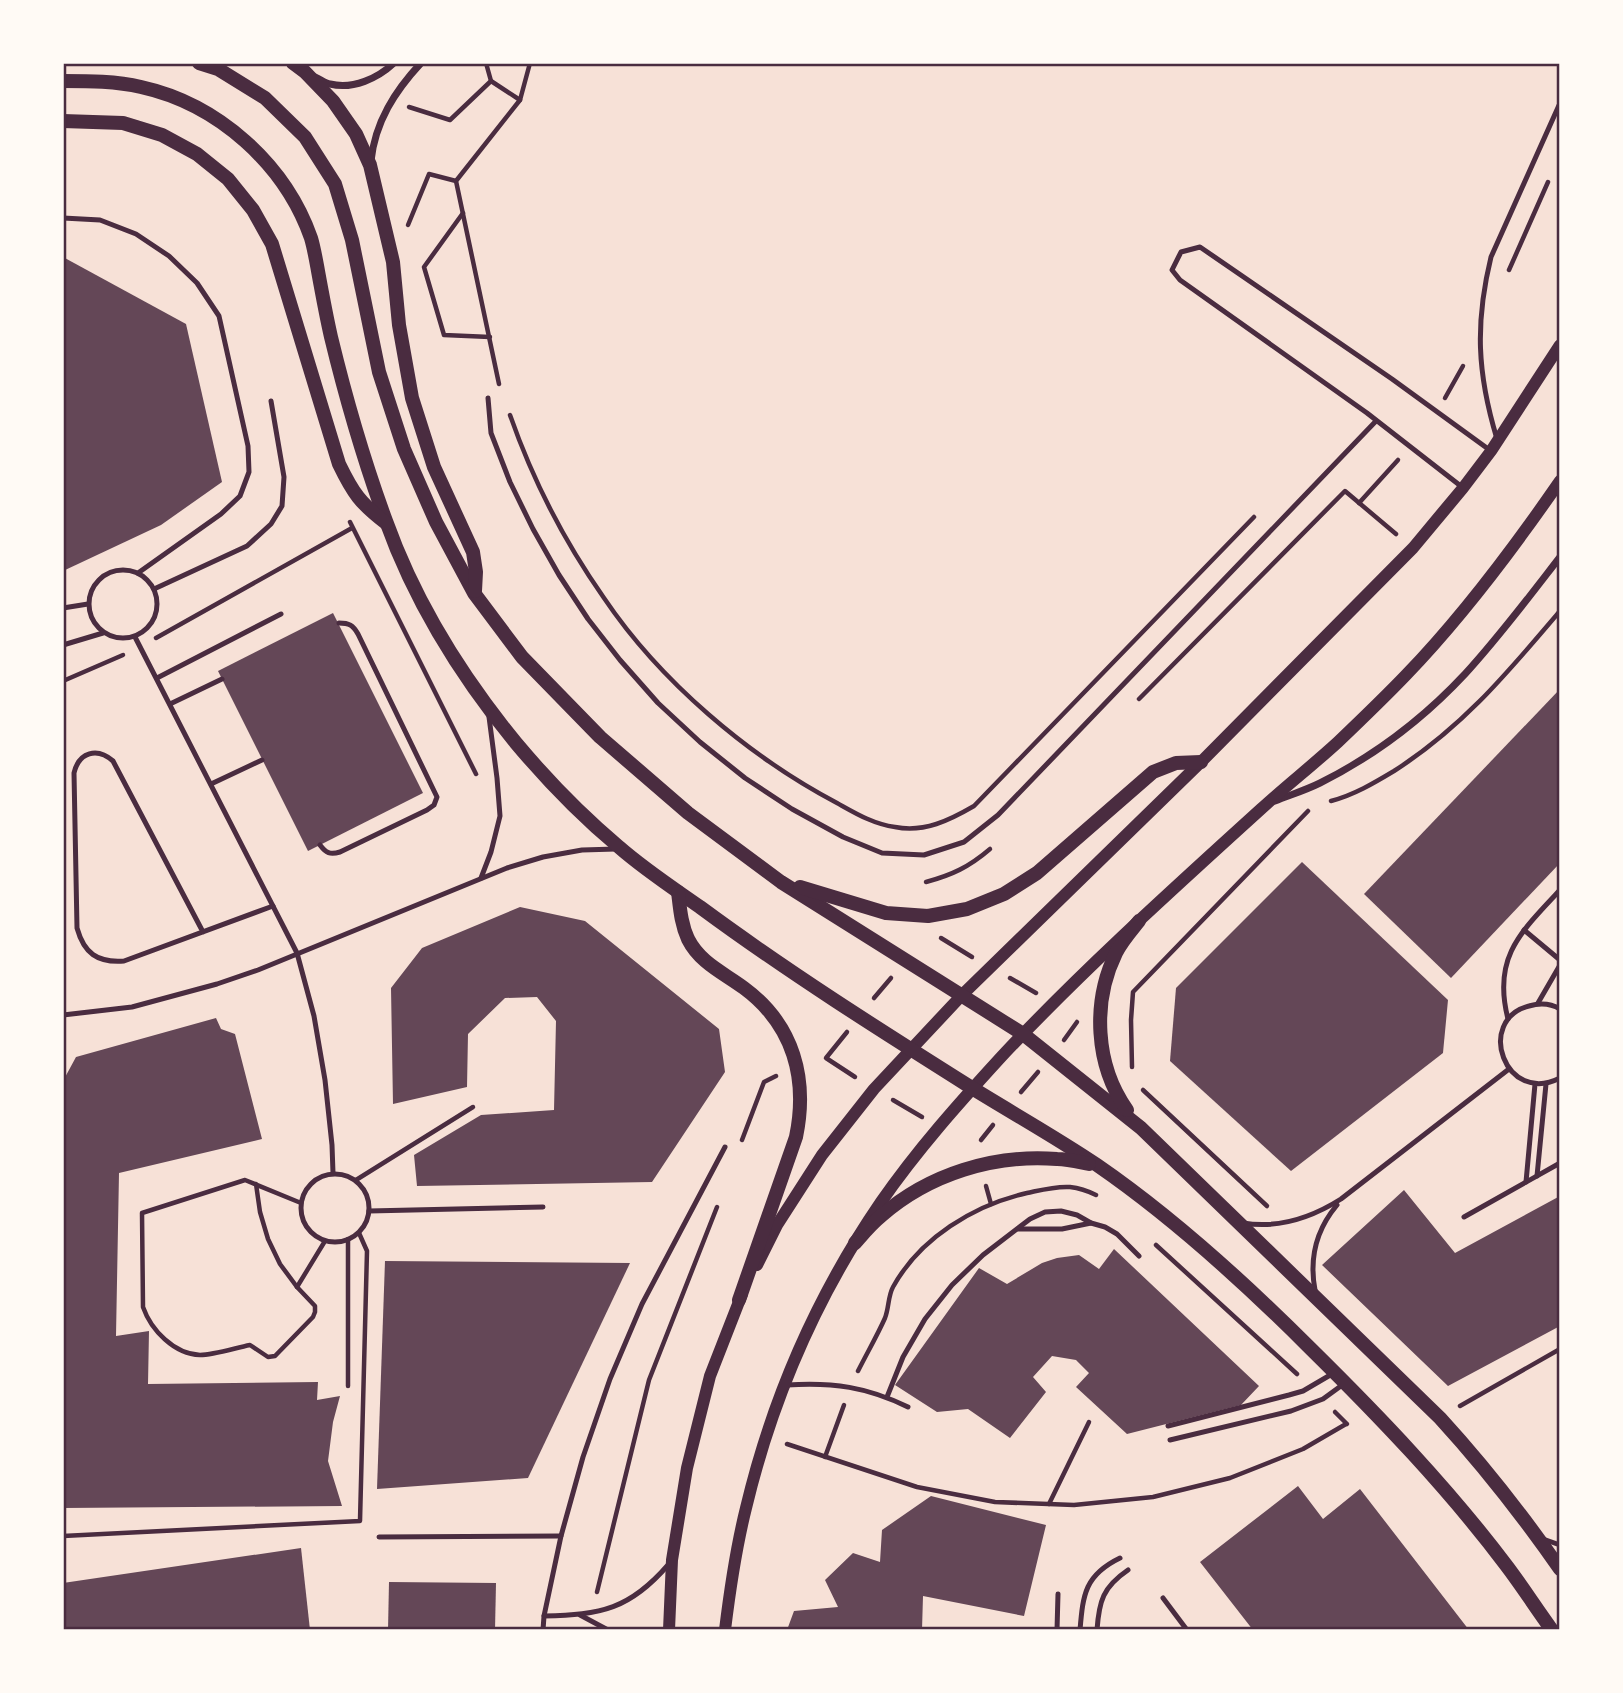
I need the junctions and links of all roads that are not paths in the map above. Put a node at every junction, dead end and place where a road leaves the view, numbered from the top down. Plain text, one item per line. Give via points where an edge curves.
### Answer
1 (199, 63) edge
2 (394, 63) edge
3 (421, 63) edge
4 (299, 67) edge
5 (63, 81) edge
6 (1560, 103) edge
7 (63, 121) edge
8 (370, 165) junction
9 (63, 218) edge
10 (1560, 345) edge
11 (488, 398) dead end
12 (271, 401) dead end
13 (1376, 421) junction
14 (1494, 446) junction
15 (1560, 481) edge
16 (1463, 488) junction
17 (386, 523) junction
18 (1560, 557) edge
19 (138, 573) junction
20 (154, 589) junction
21 (474, 593) junction
22 (88, 604) junction
23 (63, 608) edge
24 (281, 614) dead end
25 (339, 624) dead end
26 (103, 633) junction
27 (135, 636) junction
28 (63, 645) edge
29 (157, 678) junction
30 (222, 679) dead end
31 (170, 704) junction
32 (487, 705) junction
33 (262, 760) dead end
34 (1200, 762) junction
35 (211, 784) junction
36 (1265, 805) junction
37 (320, 845) dead end
38 (621, 849) junction
39 (481, 878) junction
40 (782, 881) junction
41 (1560, 890) edge
42 (678, 892) junction
43 (273, 906) junction
44 (1139, 921) junction
45 (1524, 930) junction
46 (203, 932) junction
47 (297, 953) junction
48 (1560, 962) edge
49 (962, 995) junction
50 (1538, 1003) junction
51 (1558, 1005) edge
52 (63, 1015) edge
53 (1508, 1019) junction
54 (1023, 1034) junction
55 (912, 1049) junction
56 (1509, 1069) junction
57 (1560, 1078) edge
58 (1535, 1084) junction
59 (1546, 1084) junction
60 (973, 1088) junction
61 (1141, 1128) junction
62 (725, 1147) dead end
63 (1560, 1163) edge
64 (1098, 1166) junction
65 (333, 1173) junction
66 (1537, 1176) junction
67 (1526, 1182) junction
68 (1341, 1199) junction
69 (543, 1207) dead end
70 (369, 1212) junction
71 (1464, 1217) dead end
72 (1237, 1222) junction
73 (1091, 1223) junction
74 (1018, 1229) junction
75 (855, 1243) junction
76 (1139, 1256) dead end
77 (1316, 1298) junction
78 (739, 1300) junction
79 (1340, 1378) junction
80 (784, 1385) junction
81 (887, 1397) junction
82 (908, 1407) dead end
83 (1168, 1426) dead end
84 (1170, 1440) dead end
85 (561, 1536) junction
86 (379, 1537) dead end
87 (1538, 1537) junction
88 (1560, 1545) edge
89 (1120, 1558) dead end
90 (672, 1560) junction
91 (1560, 1569) edge
92 (1128, 1570) dead end
93 (1058, 1594) dead end
94 (1163, 1598) dead end
95 (580, 1615) junction
96 (544, 1616) junction
97 (543, 1630) edge
98 (608, 1630) edge
99 (669, 1630) edge
100 (726, 1630) edge
101 (1057, 1630) edge
102 (1080, 1630) edge
103 (1097, 1630) edge
104 (1187, 1630) edge
105 (1552, 1630) edge

1 - 21 main road via 218,69 265,98 305,137 335,184 352,240 379,372 404,449
2 - 4 street via 351,85 331,84
3 - 8 street via 380,121
4 - 8 main road via 333,100
5 - 17 main road via 141,87 186,102 228,126 263,158 292,196 312,240 334,347
6 - 14 lane via 1491,257 1484,284 1481,373
7 - 17 main road via 123,123 162,135 197,154 228,179 253,210 272,244 339,464 365,507
8 - 21 main road via 393,262 412,398 434,467 473,552
9 - 19 lane via 100,220 136,234 169,256 197,283 219,316 248,446 250,472 240,496
10 - 14 street
11 - 13 lane via 491,433 533,529 587,619 658,703 745,778 792,810 882,853 924,855 964,842 998,815
12 - 20 lane via 284,477 282,506 271,524 247,546
13 - 14 lane via 1180,280 1172,270 1181,253 1200,247
13 - 16 lane
14 - 16 street
15 - 36 street via 1480,590 1408,673
16 - 34 street via 1413,548
17 - 32 main road via 430,618
18 - 36 street via 1465,675 1421,717 1319,784
19 - 20 lane
19 - 22 lane via 111,571 91,590
20 - 27 lane via 158,600 153,622
21 - 40 main road via 522,657 600,737 688,813
22 - 23 lane
22 - 26 lane via 89,614
24 - 29 lane
25 - 37 lane via 347,623 358,634 437,797 427,810 340,852 332,854
26 - 27 lane via 113,638
26 - 28 lane
27 - 29 lane
29 - 31 lane
30 - 31 lane
31 - 35 lane
32 - 38 main road via 550,780
32 - 39 lane via 500,816
33 - 35 lane
34 - 40 main road via 1176,763 1153,772 1037,873 1004,894 967,909 928,916 886,913
34 - 49 street
35 - 43 lane
36 - 44 street
38 - 39 lane via 544,857
38 - 42 main road
39 - 47 lane
40 - 49 main road
41 - 45 lane
42 - 55 main road via 767,956
42 - 78 main road via 688,939 703,959 745,988 778,1023 797,1066 801,1090 796,1137
43 - 46 lane
43 - 47 lane
44 - 54 street
44 - 61 main road via 1117,951 1104,986 1100,1020 1104,1061 1118,1097
45 - 48 lane
45 - 53 lane via 1506,963 1503,1001
46 - 46 lane via 111,962 98,959 80,940 74,773 82,758 98,753 113,761
47 - 52 lane via 175,997
47 - 65 lane via 325,1080
48 - 50 lane
49 - 54 main road
49 - 55 street
50 - 51 lane
50 - 53 lane via 1521,1008
53 - 56 lane via 1501,1035 1501,1054
54 - 60 street
54 - 61 main road
55 - 60 main road
55 - 78 street via 822,1155 777,1226
56 - 58 lane
56 - 68 lane
57 - 59 lane
58 - 59 lane
58 - 67 lane
59 - 66 lane
60 - 64 main road
60 - 75 street via 909,1164
61 - 72 main road
62 - 85 lane via 636,1316 587,1444
63 - 66 lane
64 - 75 main road via 1019,1158 979,1164 911,1194
64 - 79 main road via 1221,1264
65 - 70 lane via 356,1180 369,1200
65 - 70 lane via 312,1182 300,1203 301,1216 314,1235 325,1241 348,1239 359,1233
66 - 67 lane
67 - 71 lane
68 - 72 lane via 1286,1223
68 - 77 lane via 1318,1236 1313,1256
69 - 70 lane
72 - 77 main road
73 - 74 lane via 1062,1229
73 - 74 lane via 1061,1211 1045,1212
73 - 76 lane via 1117,1234
74 - 81 lane via 951,1285 903,1357
75 - 80 street via 816,1313
77 - 87 main road via 1440,1418
78 - 90 street via 710,1376 687,1468
79 - 83 lane
79 - 84 lane via 1323,1399 1292,1411
79 - 105 main road via 1428,1470 1505,1563
80 - 81 lane via 837,1384
80 - 100 street via 746,1507
81 - 82 lane
85 - 86 lane
85 - 96 lane
87 - 88 lane
87 - 91 main road
89 - 102 lane via 1086,1587
90 - 95 lane via 633,1598
90 - 99 street
92 - 103 lane via 1108,1586 1098,1610
93 - 101 lane
94 - 104 lane
95 - 96 lane
95 - 98 lane
96 - 97 lane

